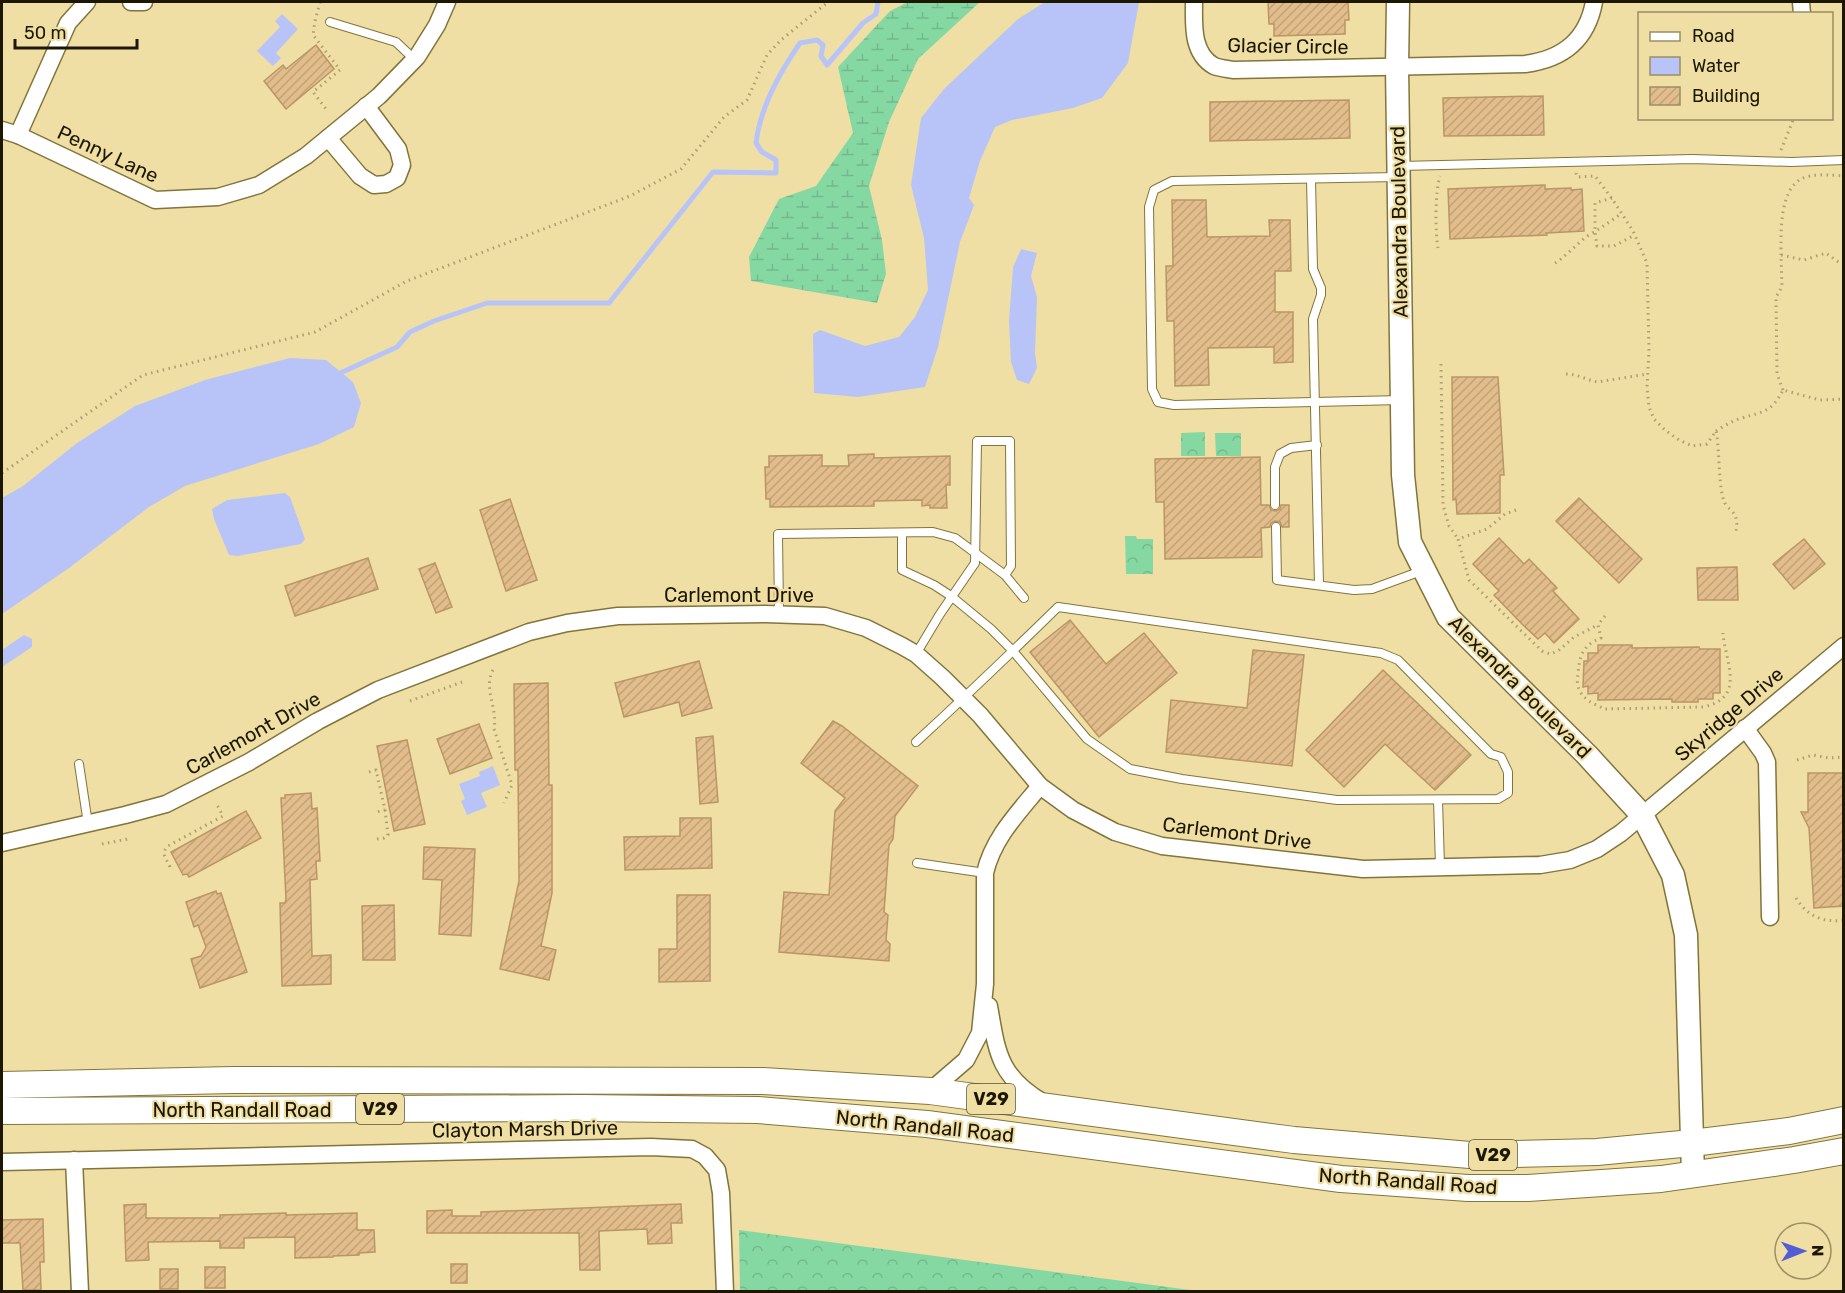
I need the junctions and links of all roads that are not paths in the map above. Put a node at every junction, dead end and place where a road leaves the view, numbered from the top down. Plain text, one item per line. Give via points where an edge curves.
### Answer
1 (87, 2) edge
2 (131, 2) edge
3 (144, 2) edge
4 (447, 2) edge
5 (1194, 2) edge
6 (1398, 2) edge
7 (1594, 2) edge
8 (330, 22) dead end
9 (414, 59) junction
10 (1396, 67) junction
11 (366, 106) junction
12 (2, 130) edge
13 (18, 135) junction
14 (328, 138) junction
15 (1844, 160) edge
16 (1399, 172) junction
17 (1311, 179) junction
18 (1402, 400) junction
19 (1314, 402) junction
20 (1317, 445) junction
21 (1275, 505) dead end
22 (1276, 527) dead end
23 (902, 533) junction
24 (975, 555) junction
25 (1425, 570) junction
26 (1005, 575) junction
27 (1319, 585) junction
28 (951, 597) junction
29 (1024, 598) dead end
30 (779, 614) junction
31 (1844, 646) edge
32 (1013, 651) junction
33 (916, 654) junction
34 (964, 699) junction
35 (1744, 728) junction
36 (916, 742) dead end
37 (79, 764) dead end
38 (1040, 786) junction
39 (1438, 800) junction
40 (1642, 815) junction
41 (88, 824) junction
42 (2, 843) edge
43 (917, 863) dead end
44 (1440, 866) junction
45 (985, 873) junction
46 (1770, 917) dead end
47 (985, 984) junction
48 (2, 1084) edge
49 (930, 1091) junction
50 (1052, 1107) junction
51 (2, 1111) edge
52 (1844, 1120) edge
53 (1692, 1143) junction
54 (1844, 1151) edge
55 (74, 1160) junction
56 (2, 1162) edge
57 (1694, 1174) junction
58 (80, 1292) edge
59 (725, 1292) edge

1 - 13 street via 68,23
2 - 3 street
4 - 9 street, Penny Lane
5 - 10 street, Glacier Circle via 1194,39 1214,66 1233,70
6 - 10 street, Alexandra Boulevard
7 - 10 street via 1591,18 1578,39 1562,53 1542,62
8 - 9 lane via 396,42
9 - 11 street, Penny Lane
10 - 16 street, Alexandra Boulevard
11 - 14 street, Penny Lane
11 - 14 street via 398,149 402,165 397,178 374,185 360,176
12 - 13 street, Penny Lane
13 - 14 street, Penny Lane via 155,200 218,197 259,185
15 - 16 lane via 1692,159
16 - 17 lane
16 - 18 street, Alexandra Boulevard
17 - 19 lane via 1313,269 1321,288 1313,319
17 - 19 lane via 1172,181 1154,190 1149,207 1152,389 1158,402
18 - 19 lane
18 - 25 street, Alexandra Boulevard via 1402,475 1410,542
19 - 20 lane
20 - 21 lane via 1291,448 1280,454 1275,467
20 - 27 lane
22 - 27 lane via 1277,580
23 - 24 lane via 933,532 955,538
23 - 28 lane via 902,570
23 - 30 lane via 778,534
24 - 26 lane
24 - 26 lane via 977,441 1010,441 1011,566
24 - 28 lane via 975,563
25 - 27 lane via 1372,589
25 - 40 street, Alexandra Boulevard via 1448,617
26 - 29 lane
28 - 32 lane
28 - 33 lane
30 - 33 street, Carlemont Drive via 825,616 866,628
30 - 41 street, Carlemont Drive via 618,616 529,632 378,690 166,804
31 - 35 street, Skyridge Drive
32 - 34 lane
32 - 39 lane via 1087,739 1130,769 1337,800
32 - 39 lane via 1058,607 1381,653 1398,660 1491,754 1501,757 1508,772 1508,793 1498,799
33 - 34 street, Carlemont Drive
34 - 36 lane
34 - 38 street, Carlemont Drive
35 - 40 street, Skyridge Drive
35 - 46 street via 1767,762
37 - 41 lane
38 - 44 street, Carlemont Drive via 1073,810 1115,832 1162,846 1363,869
38 - 45 street via 1005,828
39 - 44 lane
40 - 44 street, Carlemont Drive via 1597,849 1570,860 1540,865
40 - 53 street, Alexandra Boulevard via 1673,875 1686,935
41 - 42 street, Carlemont Drive
43 - 45 lane
45 - 47 street
47 - 49 street via 980,1033 966,1059
47 - 50 street via 996,1051 1008,1072
48 - 49 main road, North Randall Road / V29 via 688,1080
49 - 50 main road, North Randall Road / V29
50 - 53 main road, North Randall Road / V29 via 1294,1140 1470,1155 1597,1152
51 - 57 main road, North Randall Road / V29 via 758,1110 927,1124 1341,1179 1457,1188 1593,1185
52 - 53 main road, North Randall Road / V29
53 - 57 street, Alexandra Boulevard
54 - 57 main road, North Randall Road / V29
55 - 56 street, Clayton Marsh Drive
55 - 58 street
55 - 59 street, Clayton Marsh Drive via 692,1149 705,1156 717,1170

